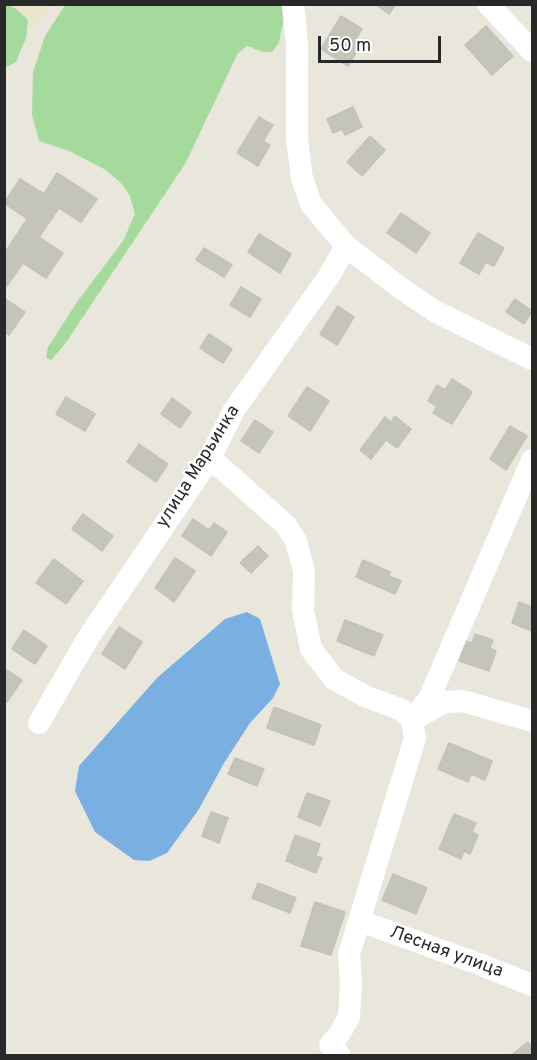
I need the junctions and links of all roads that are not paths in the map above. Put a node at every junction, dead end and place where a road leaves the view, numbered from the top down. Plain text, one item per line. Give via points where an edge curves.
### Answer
1 (293, 4) edge
2 (488, 4) edge
3 (532, 51) edge
4 (346, 246) junction
5 (532, 359) edge
6 (210, 458) junction
7 (532, 460) edge
8 (412, 720) junction
9 (532, 721) edge
10 (39, 723) dead end
11 (360, 921) junction
12 (532, 985) edge
13 (335, 1050) edge

1 - 4 street via 302,178 311,204
2 - 3 street
4 - 5 street via 436,312
4 - 6 street, улица Марьинка via 234,410
6 - 8 street via 286,525 296,541 304,572 303,610 311,649 334,679 402,710
6 - 10 street, улица Марьинка via 88,638
7 - 8 street via 429,699
8 - 9 street via 445,702 464,701
8 - 11 street via 415,738
11 - 12 street, Лесная улица
11 - 13 street via 349,954 349,1017

